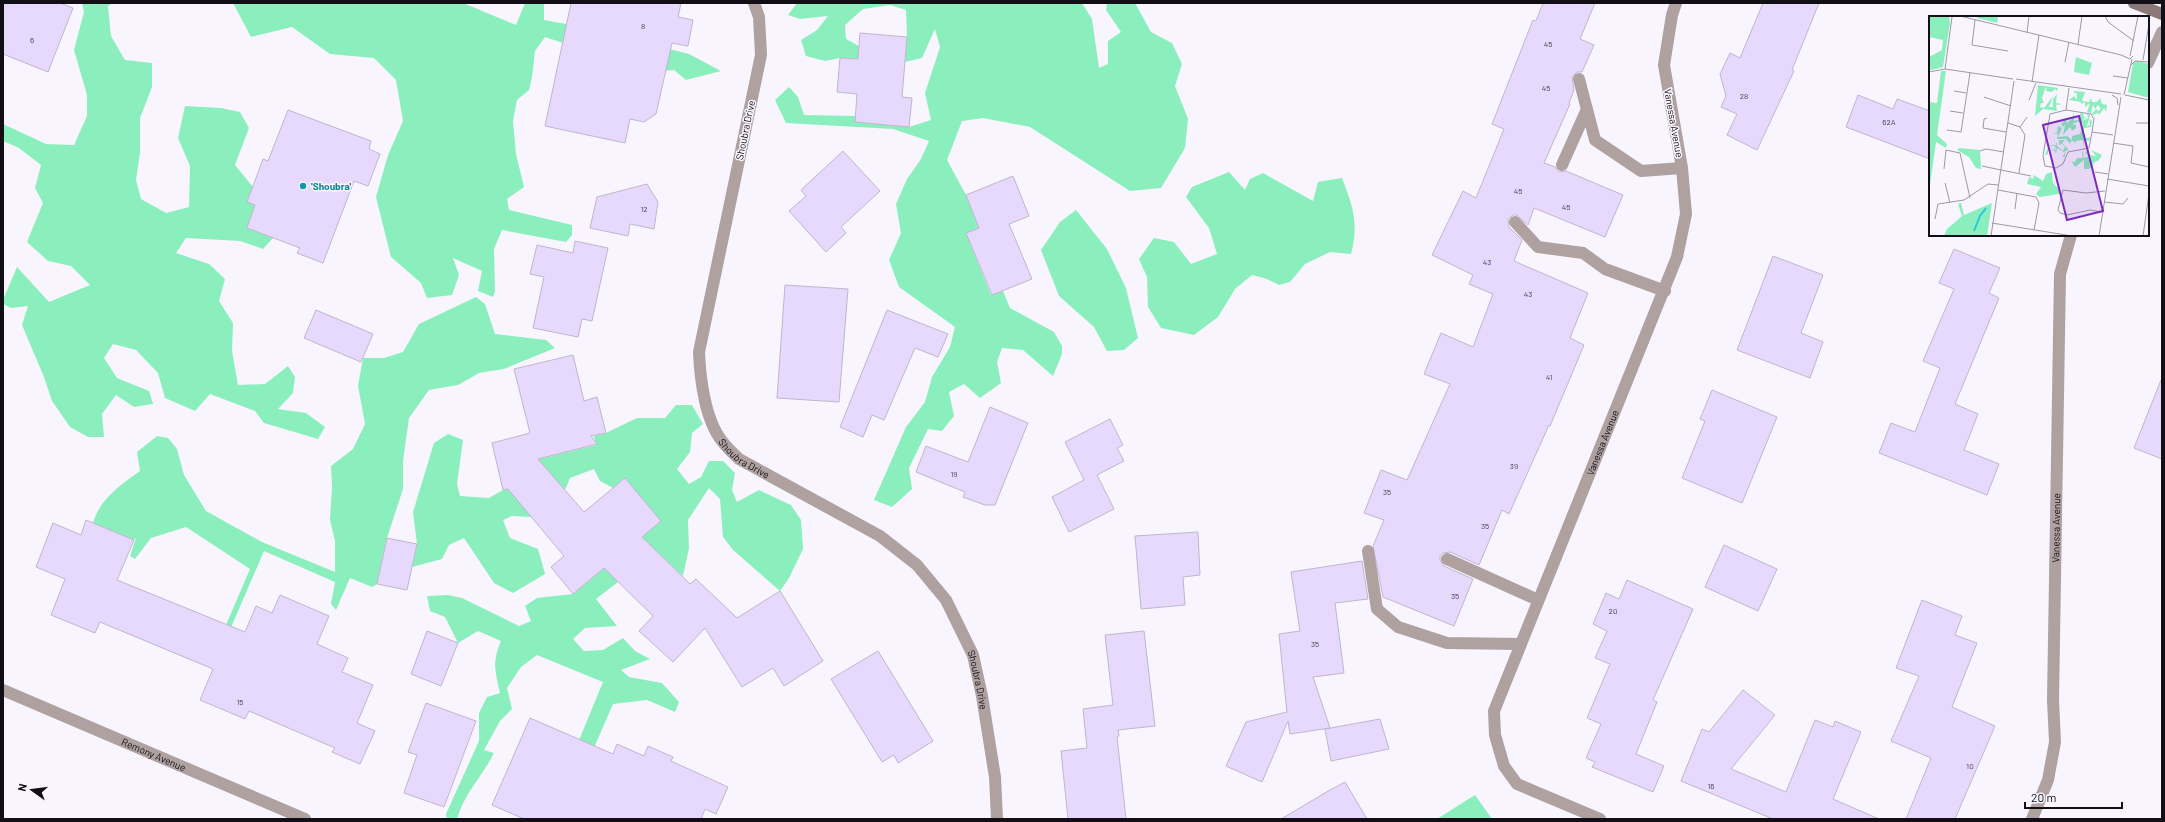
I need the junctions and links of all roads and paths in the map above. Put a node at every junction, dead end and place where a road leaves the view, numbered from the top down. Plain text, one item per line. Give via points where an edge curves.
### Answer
1 (754, 3) edge
2 (1676, 3) edge
3 (2134, 3) edge
4 (2162, 14) edge
5 (2162, 32) edge
6 (2149, 61) edge
7 (1579, 79) dead end
8 (1586, 109) junction
9 (1562, 165) dead end
10 (1682, 168) junction
11 (1515, 222) dead end
12 (2071, 236) edge
13 (1665, 291) junction
14 (1368, 551) dead end
15 (1447, 559) dead end
16 (1538, 600) junction
17 (1521, 644) junction
18 (3, 690) edge
19 (305, 819) edge
20 (997, 819) edge
21 (1600, 819) edge
22 (2032, 819) edge

1 - 20 street, Shoubra Drive via 759,17 761,55 700,352 700,380 721,440 739,458 880,536 917,565 946,600 973,655 995,777
2 - 10 street, Vanessa Avenue via 1664,65
3 - 4 main road
5 - 6 street
7 - 8 street
8 - 9 street
8 - 10 street via 1595,140 1641,171
10 - 13 street, Vanessa Avenue via 1686,214 1678,257
11 - 13 street via 1538,247 1583,253 1605,269
12 - 22 street, Vanessa Avenue via 2060,274 2053,700 2055,742 2048,780
13 - 16 street, Vanessa Avenue
14 - 17 street via 1377,609 1398,627 1447,643
15 - 16 street
16 - 17 street, Vanessa Avenue
17 - 21 street, Vanessa Avenue via 1494,711 1495,735 1504,766 1517,784
18 - 19 street, Remony Avenue

